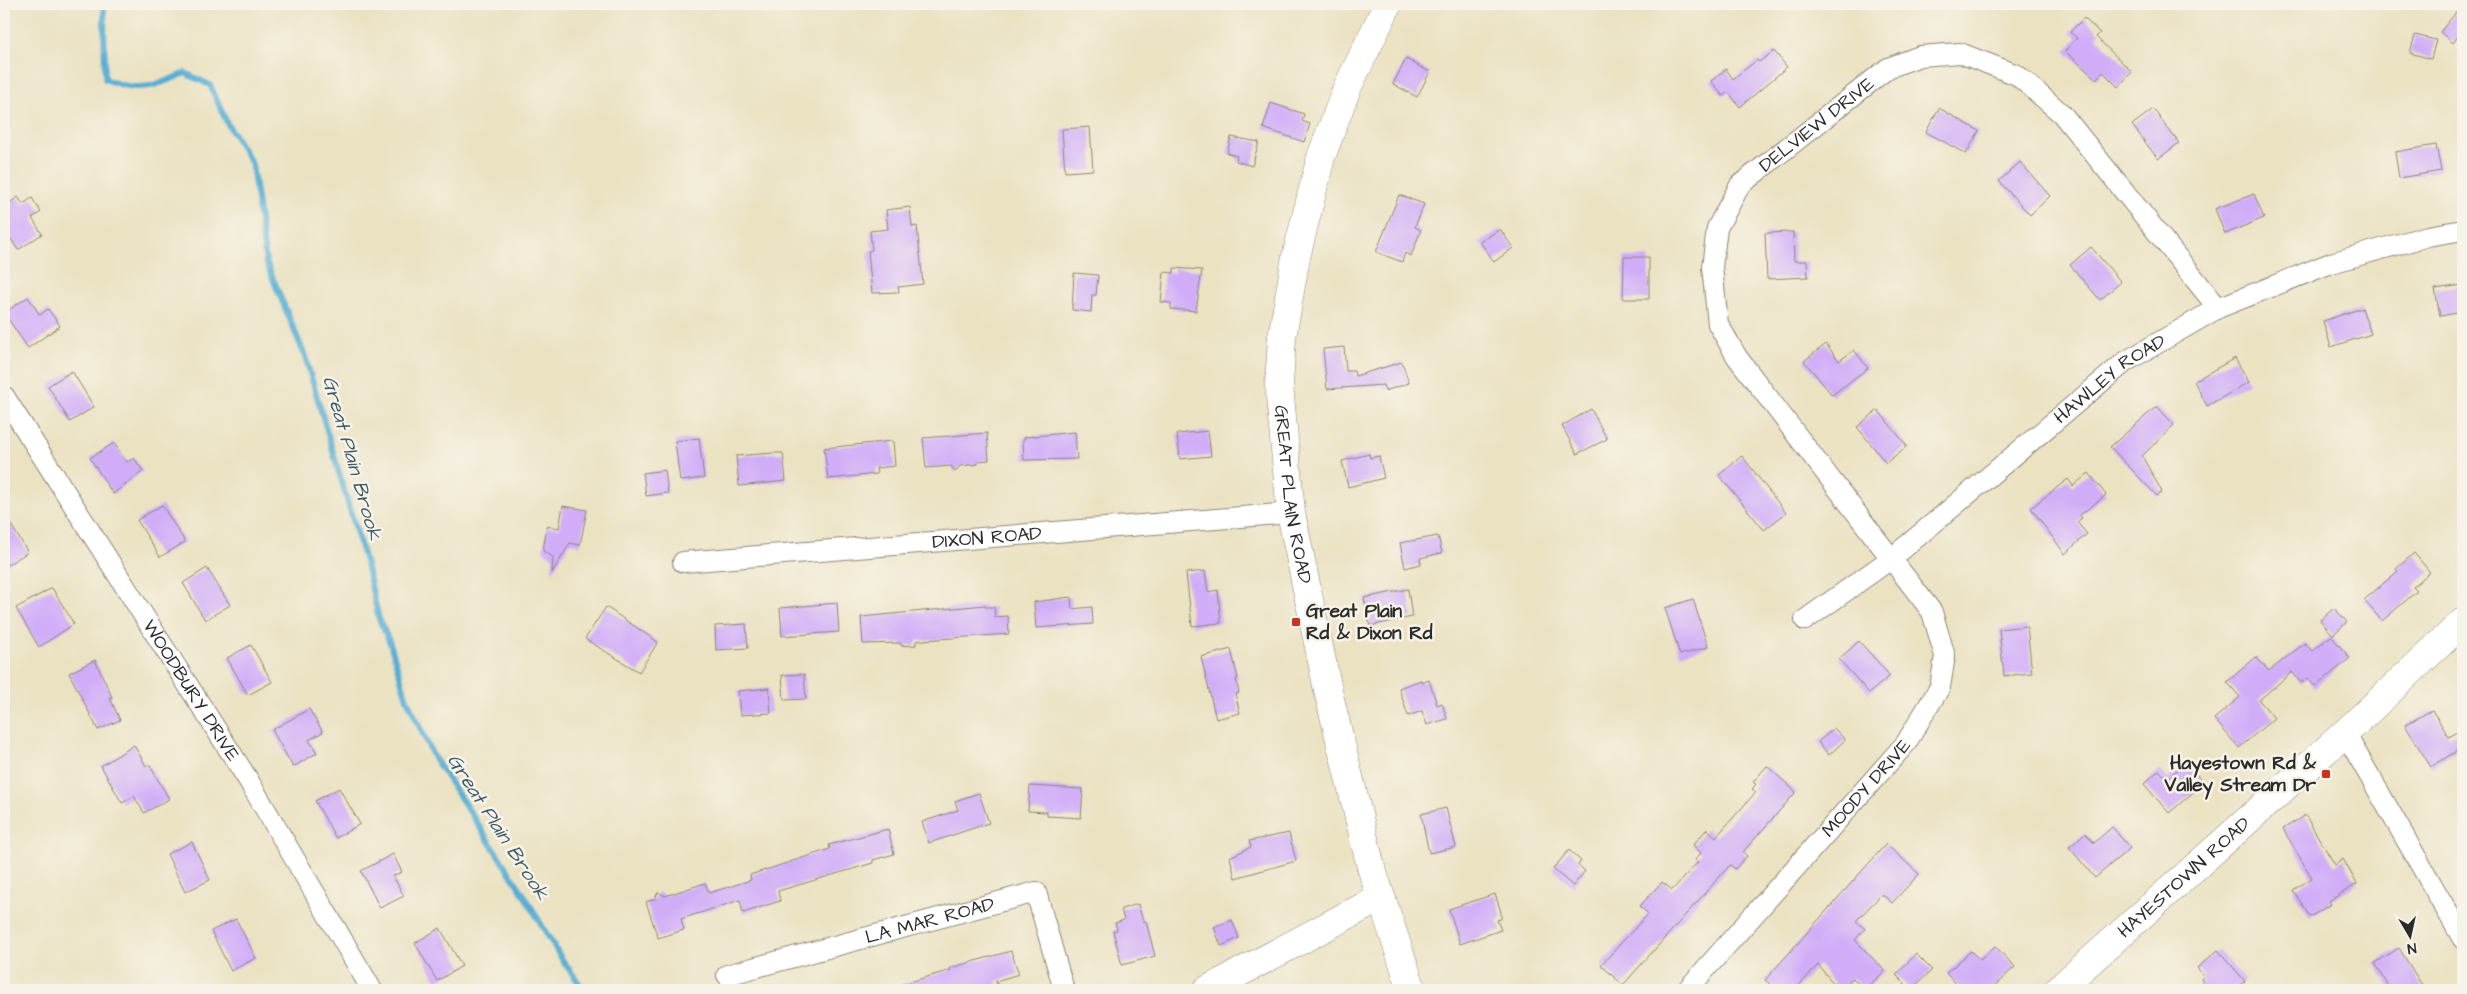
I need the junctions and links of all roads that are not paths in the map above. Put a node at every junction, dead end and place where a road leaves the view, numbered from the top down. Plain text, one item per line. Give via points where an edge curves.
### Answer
1 (1388, 4) edge
2 (2463, 230) edge
3 (2218, 308) junction
4 (4, 396) edge
5 (1292, 514) junction
6 (1892, 558) junction
7 (683, 562) dead end
8 (1805, 620) dead end
9 (2463, 622) edge
10 (2345, 733) junction
11 (1380, 898) junction
12 (2463, 939) edge
13 (727, 975) dead end
14 (372, 990) edge
15 (1064, 990) edge
16 (1207, 990) edge
17 (1412, 990) edge
18 (1687, 990) edge
19 (2058, 990) edge

1 - 5 street, GREAT PLAIN ROAD via 1331,127 1296,257 1282,337 1279,386
2 - 3 street, HAWLEY ROAD via 2428,236 2331,263
3 - 6 street, HAWLEY ROAD via 2125,362
3 - 6 street, DELVIEW DRIVE via 2062,114 2017,75 1960,53 1920,56 1888,68 1740,185 1717,228 1712,268 1718,324 1737,357
4 - 14 street, WOODBURY DRIVE via 247,778
5 - 7 street, DIXON ROAD
5 - 11 street, GREAT PLAIN ROAD via 1329,695
6 - 8 street, HAWLEY ROAD
6 - 18 street, MOODY DRIVE via 1932,612 1944,656 1940,687 1906,743
9 - 10 street, HAYESTOWN ROAD
10 - 12 street
10 - 19 street, HAYESTOWN ROAD
11 - 16 street
11 - 17 street, GREAT PLAIN ROAD
13 - 15 street, LA MAR ROAD via 1036,892

